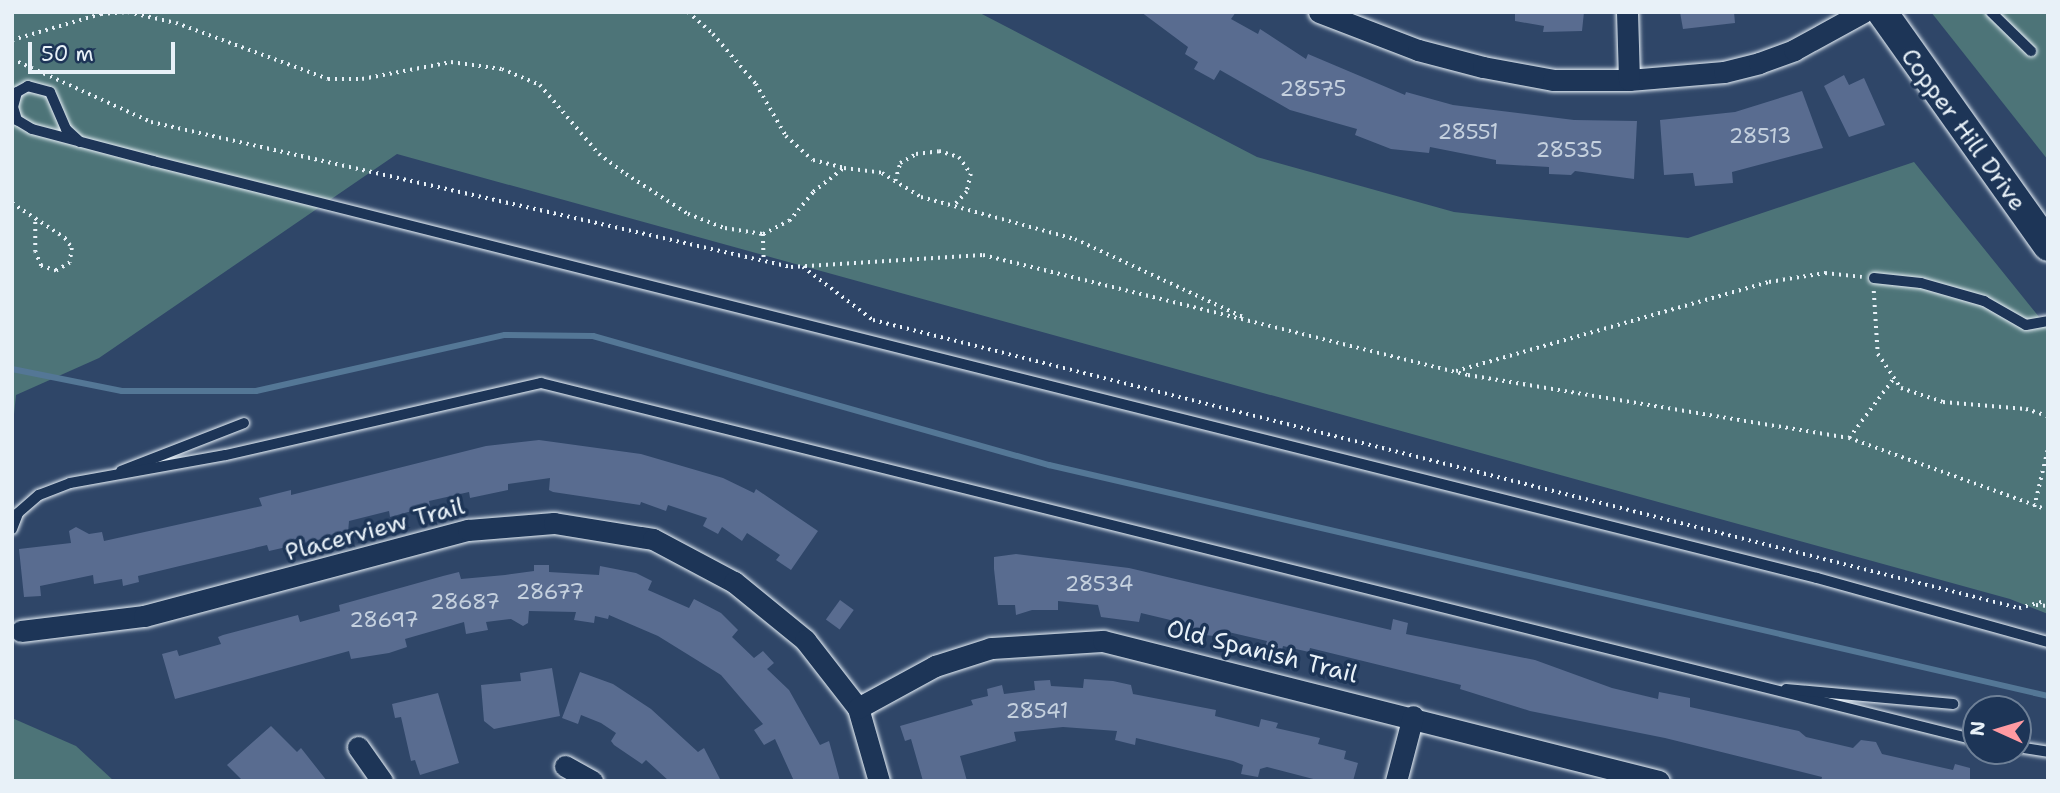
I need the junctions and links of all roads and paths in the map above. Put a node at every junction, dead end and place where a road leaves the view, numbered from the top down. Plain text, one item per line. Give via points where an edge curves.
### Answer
1 (688, 12) edge
2 (1319, 12) edge
3 (1627, 12) edge
4 (1863, 12) edge
5 (1882, 12) edge
6 (1991, 12) edge
7 (12, 40) edge
8 (2031, 51) dead end
9 (12, 59) edge
10 (1629, 80) junction
11 (80, 142) junction
12 (844, 168) junction
13 (895, 181) junction
14 (12, 204) edge
15 (953, 207) junction
16 (35, 221) junction
17 (763, 233) junction
18 (2048, 246) edge
19 (764, 260) junction
20 (802, 266) junction
21 (1874, 278) junction
22 (1251, 321) junction
23 (2048, 321) edge
24 (1454, 371) junction
25 (1894, 377) junction
26 (2048, 416) edge
27 (244, 423) dead end
28 (1849, 438) junction
29 (2048, 449) edge
30 (116, 475) junction
31 (2034, 507) junction
32 (2048, 510) edge
33 (12, 529) edge
34 (2048, 600) edge
35 (2033, 604) junction
36 (2048, 606) edge
37 (17, 628) edge
38 (2048, 642) edge
39 (1769, 689) junction
40 (1953, 704) dead end
41 (858, 708) junction
42 (1413, 716) junction
43 (1962, 737) edge
44 (358, 747) dead end
45 (565, 766) dead end
46 (382, 781) edge
47 (592, 781) edge
48 (879, 781) edge
49 (1396, 781) edge
50 (1659, 781) edge

1 - 12 path via 756,84 786,136 813,160
2 - 10 street via 1418,50 1483,68 1553,80
3 - 10 street
4 - 10 street via 1794,50 1759,63 1724,72
5 - 18 main road, Copper Hill Drive
6 - 8 lane
7 - 17 path via 101,14 128,12 176,23 328,79 362,79 451,62 502,69 540,85 600,154 688,214 725,228
9 - 19 path via 151,122
11 - 11 lane via 32,129 17,120 13,107 18,92 28,86 50,93 66,129
11 - 38 lane via 1830,581
12 - 13 path via 882,173
12 - 17 path via 813,192 789,221
13 - 15 path via 921,197
13 - 15 path via 900,163 916,154 939,151 958,157 971,174 967,192
14 - 16 path
15 - 22 path via 1075,239
16 - 16 path via 65,238 72,248 69,263 56,271 41,266 35,252
17 - 19 path
19 - 20 path
20 - 22 path via 983,255
20 - 35 path via 873,320 2020,608
21 - 23 lane via 1921,283 1984,301 2026,325
21 - 24 path via 1825,273 1769,282
21 - 25 path via 1878,354
22 - 24 path
24 - 28 path
25 - 26 path via 1901,388 1943,402 2026,409
25 - 28 path
27 - 30 lane via 133,463
28 - 31 path
29 - 31 path
30 - 33 lane via 70,483 39,495 18,513
30 - 39 lane via 548,384
31 - 32 path
34 - 35 path
35 - 36 path
37 - 41 street, Placerview Trail via 144,616 468,530 554,523 653,539 734,582 805,640
39 - 40 lane via 1813,689
39 - 43 lane
41 - 42 street, Old Spanish Trail via 935,666 991,649 1103,641
41 - 48 street, Placerview Trail
42 - 49 street
42 - 50 street, Old Spanish Trail
44 - 46 street
45 - 47 street

